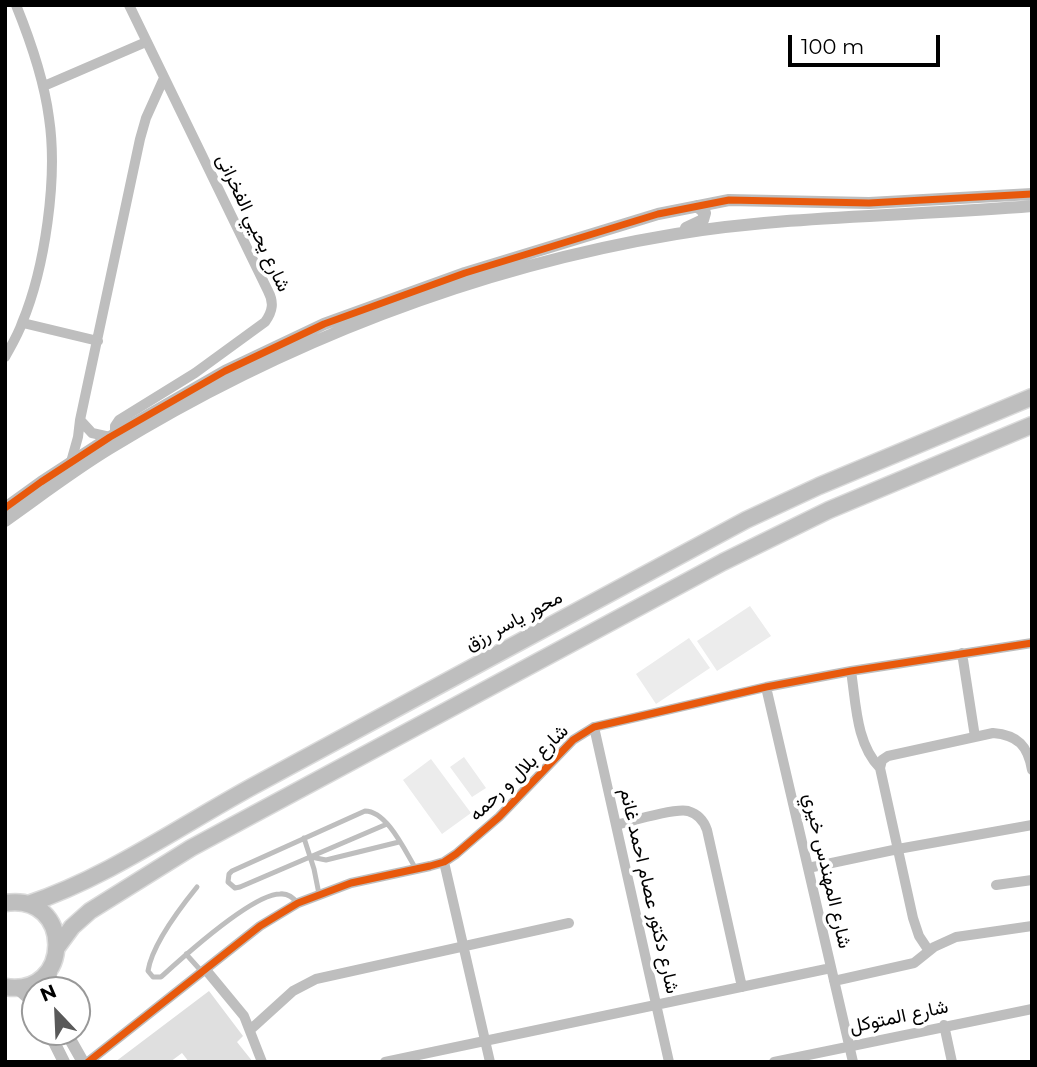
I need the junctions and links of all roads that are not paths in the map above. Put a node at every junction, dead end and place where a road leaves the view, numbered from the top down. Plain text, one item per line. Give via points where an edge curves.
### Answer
1 (16, 5) edge
2 (129, 5) edge
3 (146, 41) junction
4 (164, 78) junction
5 (44, 86) junction
6 (1032, 194) edge
7 (698, 206) junction
8 (1032, 206) edge
9 (677, 234) junction
10 (23, 323) junction
11 (98, 341) junction
12 (5, 357) edge
13 (198, 378) junction
14 (1032, 397) edge
15 (80, 420) junction
16 (1032, 425) edge
17 (113, 435) junction
18 (71, 462) junction
19 (5, 508) edge
20 (5, 521) edge
21 (1032, 643) edge
22 (962, 653) junction
23 (851, 671) junction
24 (766, 687) junction
25 (594, 727) junction
26 (975, 737) junction
27 (880, 768) junction
28 (1032, 770) edge
29 (387, 824) junction
30 (616, 825) junction
31 (1032, 825) edge
32 (304, 838) junction
33 (399, 842) junction
34 (898, 849) junction
35 (311, 857) junction
36 (444, 862) junction
37 (808, 868) junction
38 (416, 869) junction
39 (1032, 880) edge
40 (996, 885) dead end
41 (197, 887) dead end
42 (319, 894) junction
43 (5, 903) edge
44 (298, 903) junction
45 (28, 904) junction
46 (569, 923) dead end
47 (1032, 926) edge
48 (58, 946) junction
49 (463, 947) junction
50 (929, 951) junction
51 (186, 954) junction
52 (831, 968) junction
53 (51, 969) junction
54 (204, 971) junction
55 (51, 976) edge
56 (834, 981) junction
57 (11, 987) edge
58 (742, 987) junction
59 (657, 1005) junction
60 (1032, 1009) edge
61 (944, 1026) junction
62 (250, 1030) junction
63 (485, 1040) junction
64 (849, 1045) junction
65 (56, 1046) edge
66 (75, 1046) edge
67 (438, 1050) junction
68 (64, 1062) edge
69 (86, 1062) edge
70 (262, 1062) edge
71 (385, 1062) edge
72 (441, 1062) edge
73 (489, 1062) edge
74 (669, 1062) edge
75 (774, 1062) edge
76 (853, 1062) edge
77 (952, 1062) edge

1 - 5 street
2 - 3 street, شارع يحيي الفخرانى
3 - 4 street, شارع يحيي الفخرانى
3 - 5 street
4 - 11 street via 140,139
4 - 13 street, شارع يحيي الفخرانى via 272,306 265,322
5 - 10 street via 52,163 49,208
6 - 7 street via 854,203 745,199
7 - 9 street via 704,210 704,220
7 - 13 street via 409,292
8 - 9 street
9 - 20 street via 480,281 336,332 167,415 85,464
10 - 11 street
10 - 12 street
11 - 15 street
13 - 17 street
14 - 45 main road, محور ياسر رزق via 746,520 210,809 105,871
15 - 17 street via 92,433
15 - 18 street
16 - 48 main road via 829,510 723,562 191,848 90,911
17 - 18 street
18 - 19 street
21 - 22 street, شارع بلال و رحمه
22 - 23 street, شارع بلال و رحمه
22 - 26 street
23 - 24 street, شارع بلال و رحمه
23 - 27 street via 862,739
24 - 25 street, شارع بلال و رحمه
24 - 37 street, شارع المهندس خيري
25 - 30 street, شارع دكتور عصام احمد غانم
25 - 36 street, شارع بلال و رحمه via 573,740 499,817
26 - 27 street via 888,756
26 - 28 street via 993,733 1016,738 1027,750
27 - 34 street
29 - 32 lane via 377,813 365,811
29 - 33 lane
29 - 35 lane
30 - 58 street via 681,811 700,818 707,830
30 - 59 street, شارع دكتور عصام احمد غانم
31 - 34 street
32 - 35 lane
32 - 35 lane via 232,871 228,882 240,887
33 - 35 lane via 326,860
33 - 38 lane
34 - 37 street
34 - 50 street via 916,927
35 - 42 lane
36 - 38 street, شارع بلال و رحمه
36 - 49 street
37 - 52 street, شارع المهندس خيري
38 - 42 street, شارع بلال و رحمه
39 - 40 street
41 - 51 lane via 162,940 148,967 150,975 161,977
42 - 44 street, شارع بلال و رحمه
43 - 45 main road
44 - 51 lane via 285,894 269,895
44 - 54 street, شارع بلال و رحمه via 260,926
45 - 48 main road via 52,923
46 - 49 street
47 - 50 street via 956,937
48 - 53 main road
49 - 62 street via 308,982
49 - 63 street
50 - 56 street via 909,965
51 - 54 lane
52 - 56 street, شارع المهندس خيري
52 - 58 street
53 - 55 street
53 - 57 main road via 33,984
54 - 62 street via 240,1009
54 - 69 street, شارع بلال و رحمه
56 - 64 street, شارع المهندس خيري
58 - 59 street
59 - 63 street
59 - 74 street, شارع دكتور عصام احمد غانم
60 - 61 street, شارع المتوكل
61 - 64 street, شارع المتوكل
61 - 77 street
62 - 70 street
63 - 67 street
63 - 73 street
64 - 75 street, شارع المتوكل
64 - 76 street, شارع المهندس خيري
65 - 68 street
66 - 69 street
67 - 71 street
67 - 72 street

